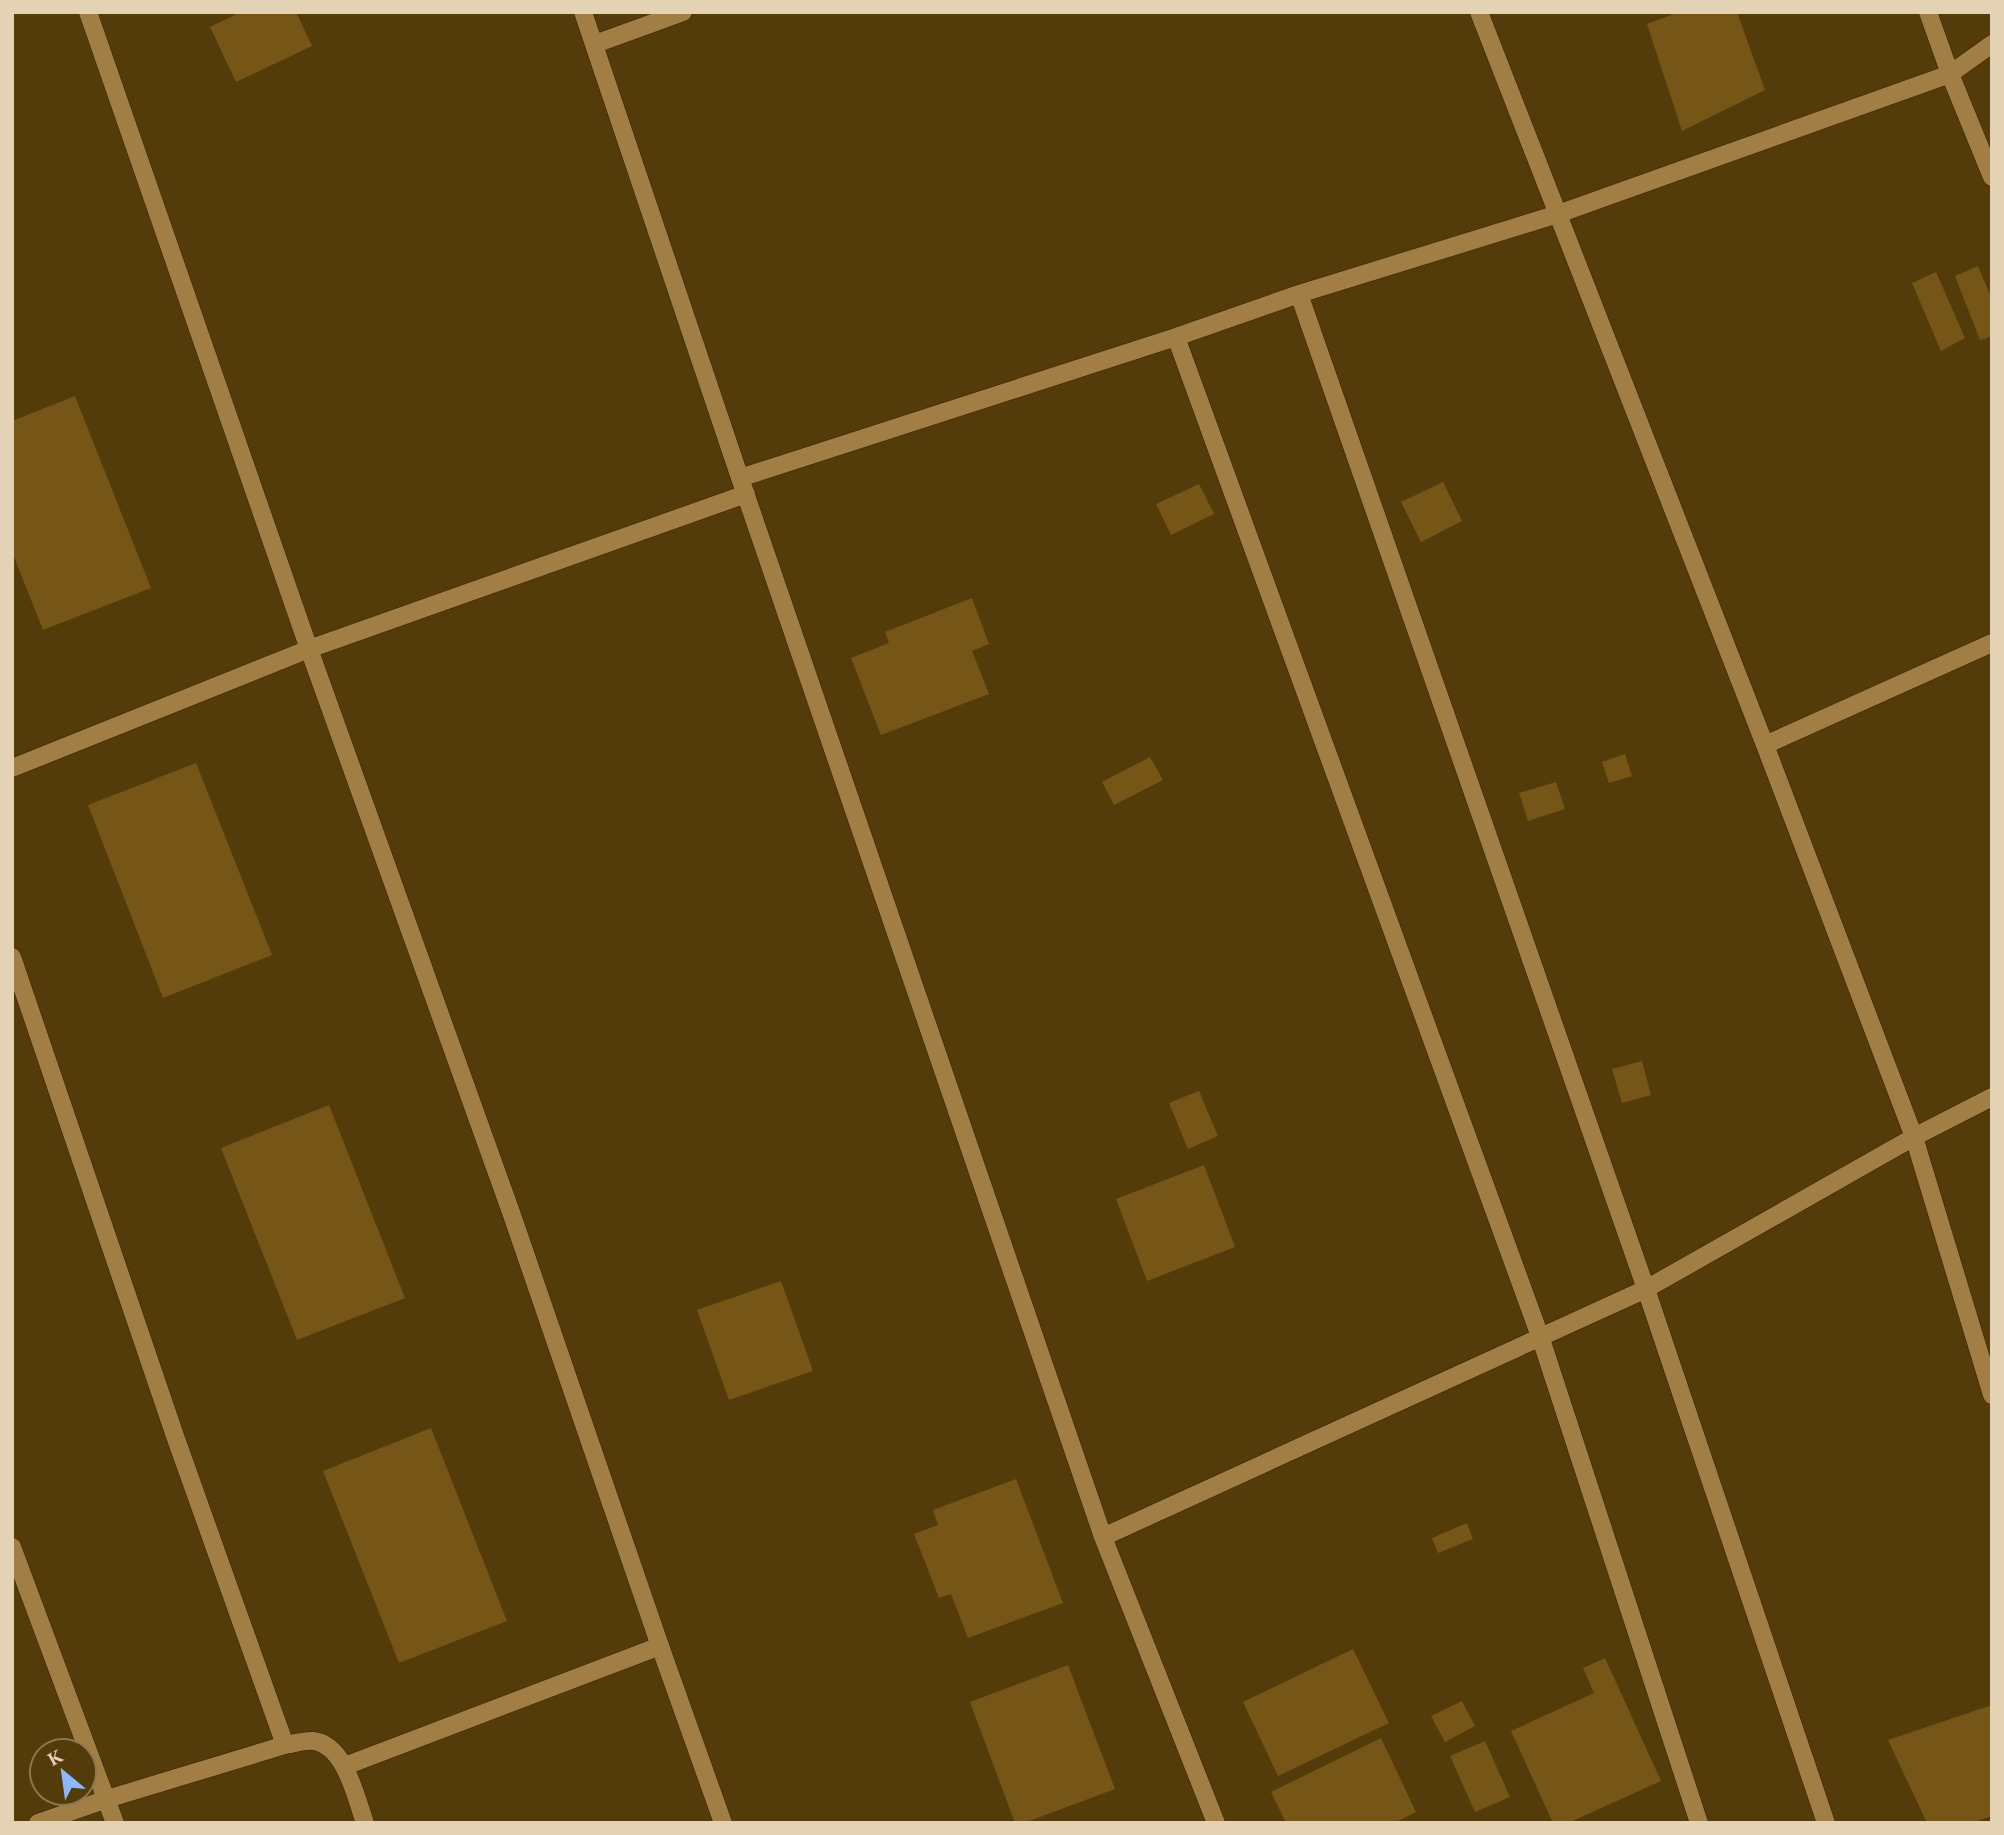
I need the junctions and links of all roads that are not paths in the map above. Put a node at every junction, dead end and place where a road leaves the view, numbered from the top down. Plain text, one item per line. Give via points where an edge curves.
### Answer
1 (88, 12) edge
2 (583, 12) edge
3 (683, 12) edge
4 (1479, 12) edge
5 (1928, 12) edge
6 (595, 44) junction
7 (1992, 44) edge
8 (1950, 74) junction
9 (1992, 177) edge
10 (1558, 214) junction
11 (1299, 294) junction
12 (1177, 337) junction
13 (743, 486) junction
14 (1992, 643) edge
15 (309, 649) junction
16 (1765, 745) junction
17 (12, 768) edge
18 (12, 957) edge
19 (1992, 1097) edge
20 (1914, 1137) junction
21 (1646, 1289) junction
22 (1541, 1339) junction
23 (1992, 1395) edge
24 (1103, 1536) junction
25 (12, 1547) edge
26 (660, 1646) junction
27 (285, 1745) junction
28 (345, 1766) junction
29 (107, 1799) junction
30 (38, 1823) edge
31 (115, 1823) edge
32 (365, 1823) edge
33 (723, 1823) edge
34 (1216, 1823) edge
35 (1699, 1823) edge
36 (1826, 1823) edge

1 - 15 street
2 - 6 street
3 - 6 street
4 - 10 street
5 - 8 street
6 - 13 street
7 - 8 street
8 - 9 street
8 - 10 street
10 - 11 street
10 - 16 street
11 - 12 street
11 - 21 street
12 - 13 street
12 - 22 street
13 - 15 street
13 - 24 street
14 - 16 street
15 - 17 street
15 - 26 street via 512,1215
16 - 20 street
18 - 27 street
19 - 20 street
20 - 21 street
20 - 23 street
21 - 22 street
21 - 36 street
22 - 24 street
22 - 35 street
24 - 34 street
25 - 29 street
26 - 28 street
26 - 33 street
27 - 28 street via 314,1741 333,1750
27 - 29 street
28 - 32 street
29 - 30 street
29 - 31 street

